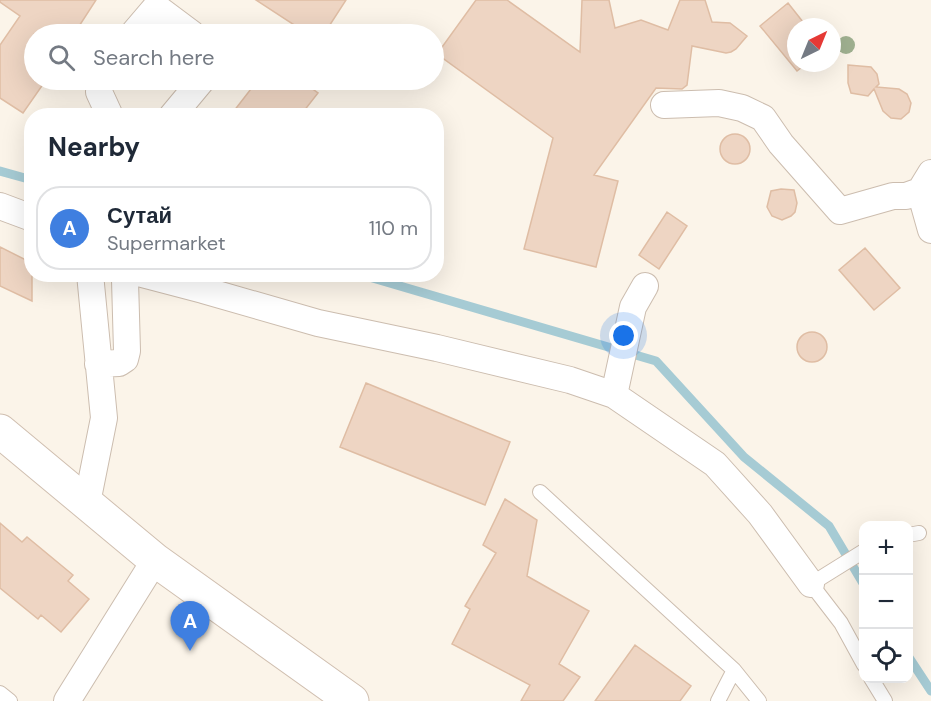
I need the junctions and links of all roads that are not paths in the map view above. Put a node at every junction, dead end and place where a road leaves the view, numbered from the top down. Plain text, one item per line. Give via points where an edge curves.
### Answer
1 (142, 24) edge
2 (179, 24) edge
3 (99, 90) edge
4 (194, 90) edge
5 (664, 105) dead end
6 (106, 108) edge
7 (179, 108) edge
8 (926, 182) edge
9 (0, 206) edge
10 (24, 215) edge
11 (931, 230) edge
12 (91, 282) edge
13 (125, 282) edge
14 (172, 282) edge
15 (639, 296) dead end
16 (98, 364) junction
17 (614, 394) junction
18 (0, 431) edge
19 (540, 492) dead end
20 (87, 502) junction
21 (859, 554) edge
22 (155, 560) junction
23 (817, 580) junction
24 (859, 656) edge
25 (734, 670) junction
26 (874, 683) edge
27 (0, 693) edge
28 (10, 701) edge
29 (67, 701) edge
30 (352, 701) edge
31 (718, 701) edge
32 (759, 701) edge
33 (885, 701) edge

1 - 2 street via 156,7
3 - 6 street
4 - 7 street
5 - 8 street via 719,103 763,118 840,211 906,196
8 - 11 street
9 - 10 street
12 - 16 street
13 - 16 street via 125,359
14 - 17 street via 318,323 437,348
15 - 17 street
16 - 20 street via 104,418
17 - 23 street via 715,464
18 - 20 main road
19 - 25 lane
20 - 22 main road
21 - 23 lane
22 - 29 street
22 - 30 main road
23 - 24 lane
25 - 31 lane
25 - 32 lane
26 - 33 lane
27 - 28 lane

